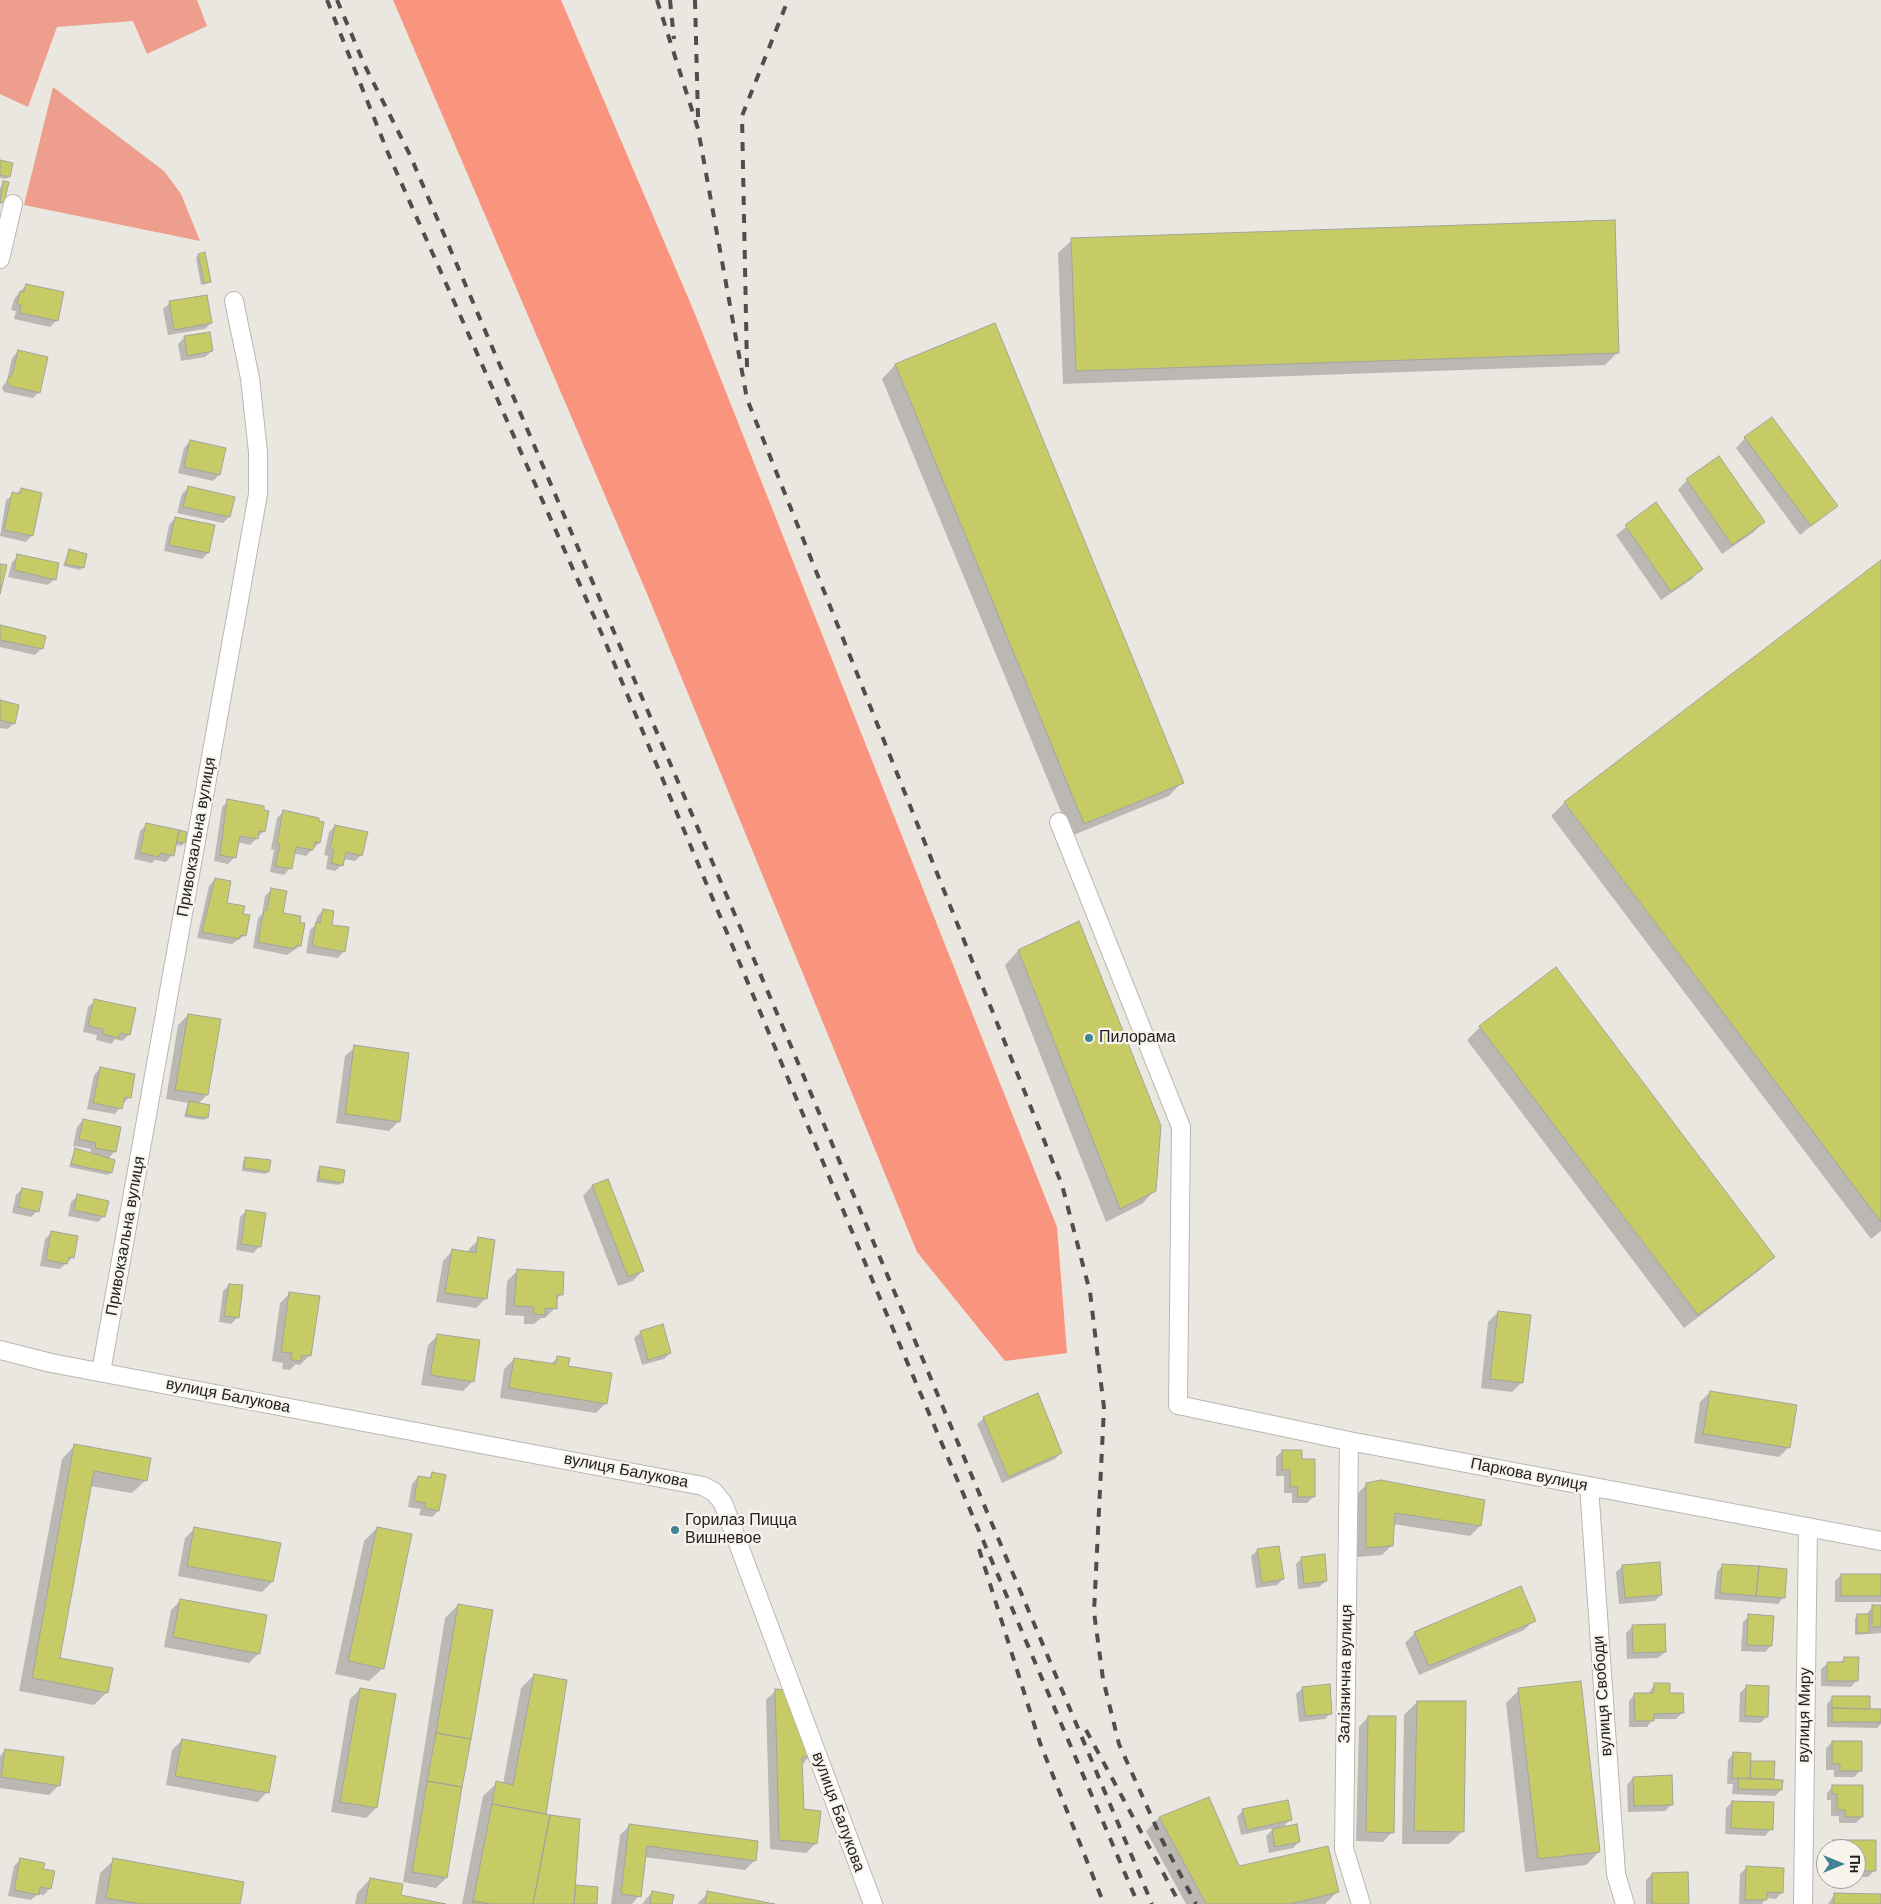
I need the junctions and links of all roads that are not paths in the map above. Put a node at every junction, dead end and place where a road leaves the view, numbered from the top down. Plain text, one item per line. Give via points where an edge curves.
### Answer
1 (13, 204) dead end
2 (0, 259) edge
3 (234, 301) dead end
4 (1059, 822) dead end
5 (0, 1350) edge
6 (102, 1372) junction
7 (1349, 1441) junction
8 (1589, 1486) junction
9 (1808, 1527) junction
10 (1881, 1541) edge
11 (873, 1904) edge
12 (1362, 1904) edge
13 (1625, 1904) edge
14 (1803, 1904) edge

1 - 2 street
3 - 6 street, Привокзальна вулиця via 250,378 258,452 258,494
4 - 7 street, Паркова вулиця via 1180,1127 1178,1405
5 - 6 street, вулиця Балукова
6 - 11 street, вулиця Балукова via 703,1486 714,1492 723,1503
7 - 8 street, Паркова вулиця
7 - 12 street, Залізнична вулиця via 1344,1849
8 - 9 street, Паркова вулиця
8 - 13 street, вулиця Свободи via 1616,1874
9 - 10 street, Паркова вулиця
9 - 14 street, вулиця Миру

